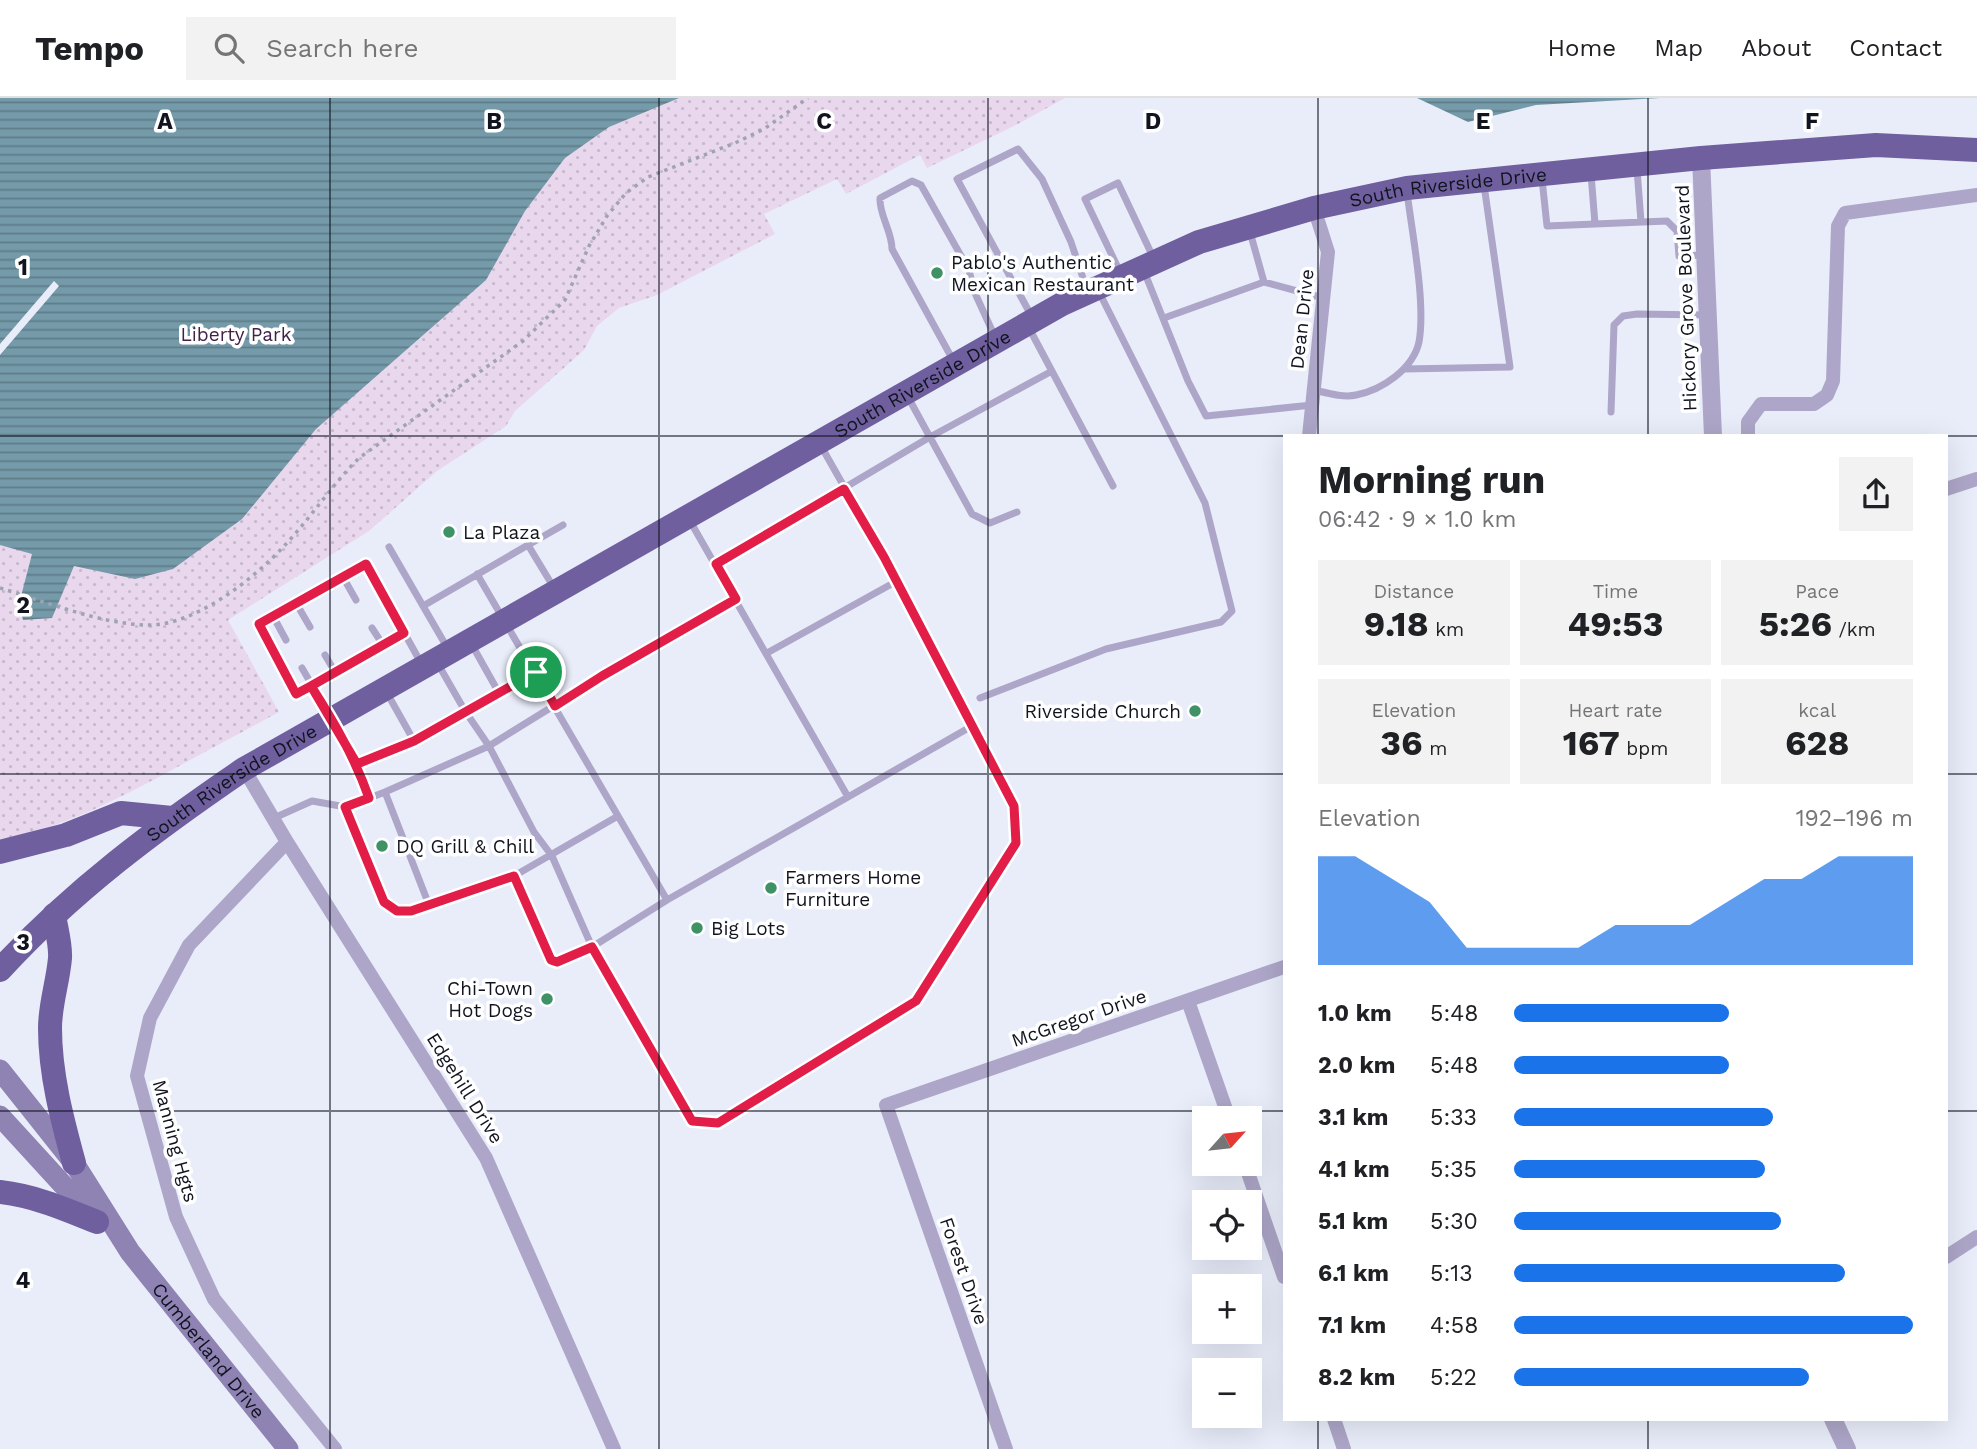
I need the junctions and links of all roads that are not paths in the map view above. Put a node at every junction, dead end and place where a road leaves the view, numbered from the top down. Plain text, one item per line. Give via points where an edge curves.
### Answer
1 (1977, 149) edge
2 (1701, 158) junction
3 (1636, 165) junction
4 (1590, 170) junction
5 (1542, 175) junction
6 (1483, 181) junction
7 (1407, 188) junction
8 (1977, 195) edge
9 (1314, 208) junction
10 (1641, 222) junction
11 (1595, 224) junction
12 (1248, 227) junction
13 (1705, 255) junction
14 (1140, 268) junction
15 (1264, 282) junction
16 (1092, 290) junction
17 (1323, 298) junction
18 (1708, 315) junction
19 (1164, 318) junction
20 (1030, 322) junction
21 (997, 341) junction
22 (956, 365) junction
23 (1404, 369) junction
24 (1052, 370) junction
25 (906, 393) junction
26 (1313, 398) junction
27 (1611, 412) dead end
28 (1309, 434) edge
29 (1713, 434) edge
30 (1748, 434) edge
31 (930, 437) junction
32 (819, 443) junction
33 (1977, 479) edge
34 (1113, 486) dead end
35 (1948, 488) edge
36 (844, 489) junction
37 (1017, 512) dead end
38 (688, 517) junction
39 (564, 525) dead end
40 (528, 545) junction
41 (389, 547) dead end
42 (716, 564) junction
43 (477, 575) junction
44 (343, 577) junction
45 (897, 581) junction
46 (556, 592) junction
47 (736, 599) junction
48 (356, 600) dead end
49 (296, 603) junction
50 (423, 607) junction
51 (273, 616) junction
52 (506, 621) junction
53 (310, 627) dead end
54 (372, 628) dead end
55 (404, 633) junction
56 (286, 640) dead end
57 (383, 645) junction
58 (766, 653) junction
59 (325, 655) dead end
60 (445, 655) junction
61 (302, 668) dead end
62 (335, 672) junction
63 (536, 672) junction
64 (311, 686) junction
65 (385, 689) junction
66 (499, 693) junction
67 (980, 698) dead end
68 (555, 706) junction
69 (465, 711) junction
70 (331, 719) junction
71 (972, 726) junction
72 (414, 741) junction
73 (489, 746) junction
74 (357, 764) junction
75 (244, 769) junction
76 (385, 792) junction
77 (848, 797) junction
78 (369, 798) junction
79 (345, 807) junction
80 (618, 816) junction
81 (172, 818) junction
82 (273, 819) junction
83 (287, 842) junction
84 (0, 852) edge
85 (552, 856) junction
86 (514, 876) junction
87 (667, 900) junction
88 (429, 905) junction
89 (54, 915) junction
90 (592, 947) junction
91 (1283, 967) edge
92 (0, 970) edge
93 (1188, 1001) junction
94 (0, 1070) edge
95 (886, 1105) joint
96 (1225, 1106) edge
97 (0, 1116) edge
98 (74, 1163) junction
99 (1249, 1176) edge
100 (0, 1192) edge
101 (97, 1222) junction
102 (1977, 1237) edge
103 (130, 1252) junction
104 (1948, 1256) edge
105 (1283, 1274) edge
106 (1335, 1421) edge
107 (1834, 1421) edge
108 (288, 1449) edge
109 (335, 1449) edge
110 (614, 1449) edge
111 (1006, 1449) edge
112 (1345, 1449) edge
113 (1847, 1449) edge

1 - 2 highway, South Riverside Drive via 1876,145
2 - 3 highway, South Riverside Drive
2 - 13 street, Hickory Grove Boulevard
3 - 4 highway, South Riverside Drive
3 - 10 lane
4 - 5 highway, South Riverside Drive
4 - 11 lane
5 - 6 highway, South Riverside Drive
5 - 11 lane via 1547,226
6 - 7 highway, South Riverside Drive
6 - 23 lane via 1510,367
7 - 9 highway, South Riverside Drive
7 - 23 lane via 1421,318 1419,345
8 - 30 street via 1845,213 1838,226 1833,381 1827,395 1814,404 1761,404 1748,422
9 - 12 highway, South Riverside Drive
9 - 17 street, Dean Drive via 1328,252
10 - 11 lane
10 - 13 lane via 1667,221 1677,231 1679,256
12 - 14 highway, South Riverside Drive
12 - 15 lane
13 - 18 street, Hickory Grove Boulevard
14 - 14 lane via 1085,199 1118,183
14 - 16 highway, South Riverside Drive
14 - 19 lane
15 - 17 lane
15 - 19 lane
16 - 20 highway, South Riverside Drive
16 - 20 lane via 1042,179 1018,149 957,179
16 - 67 lane via 1205,503 1232,611 1221,622 1106,649
17 - 26 street, Dean Drive
18 - 27 lane via 1623,316 1614,325
18 - 29 street, Hickory Grove Boulevard
19 - 26 lane via 1206,416
20 - 21 highway, South Riverside Drive
20 - 24 lane
21 - 22 highway, South Riverside Drive
21 - 22 lane via 969,270 921,186 912,181 880,198 892,249
22 - 25 highway, South Riverside Drive
23 - 26 lane via 1355,396
24 - 31 lane
24 - 34 lane
25 - 31 lane
25 - 32 highway, South Riverside Drive
26 - 28 street, Dean Drive
31 - 36 lane
31 - 37 lane via 972,514 990,523
32 - 36 lane
32 - 38 highway, South Riverside Drive
33 - 35 street
36 - 42 lane
36 - 45 lane
38 - 42 lane
38 - 46 highway, South Riverside Drive
39 - 40 lane
40 - 43 lane
40 - 46 lane
41 - 50 lane
42 - 47 lane
43 - 50 lane
43 - 52 lane
44 - 48 lane
44 - 49 lane
44 - 55 lane via 366,564
45 - 58 lane
45 - 71 lane
46 - 52 highway, South Riverside Drive
47 - 58 lane
47 - 68 lane
49 - 51 lane
49 - 53 lane
50 - 60 lane
51 - 56 lane
51 - 64 lane via 259,624 296,694
52 - 60 highway, South Riverside Drive
52 - 63 lane
54 - 57 lane
55 - 57 lane
55 - 60 lane
57 - 62 lane
58 - 77 lane
59 - 62 lane
60 - 65 highway, South Riverside Drive
60 - 66 lane
60 - 69 lane
61 - 64 lane
62 - 64 lane
63 - 66 lane
63 - 68 lane
64 - 70 lane
65 - 70 highway, South Riverside Drive
65 - 72 lane
66 - 69 lane
68 - 73 lane
68 - 80 lane
69 - 72 lane
69 - 73 lane
70 - 74 lane
70 - 75 highway, South Riverside Drive
71 - 77 lane
71 - 90 lane via 1014,806 1016,843 916,1001 718,1123 692,1121
72 - 74 lane
73 - 76 lane
73 - 85 lane via 534,832
74 - 78 lane
75 - 81 highway, South Riverside Drive
75 - 82 street, Edgehill Drive
76 - 78 lane
76 - 88 lane
77 - 87 lane
78 - 79 lane
79 - 82 lane via 312,801
79 - 88 lane via 384,902 397,911
80 - 85 lane
80 - 87 lane
81 - 84 highway via 121,813 66,835
81 - 89 highway, South Riverside Drive
82 - 83 street, Edgehill Drive
83 - 109 street, Manning Hgts via 189,945 150,1018 137,1076 176,1217 214,1299
83 - 110 street, Edgehill Drive via 486,1158
85 - 86 lane
85 - 90 lane
86 - 88 lane
86 - 90 lane via 551,960 557,962
87 - 90 lane
89 - 92 highway, South Riverside Drive
89 - 98 highway via 60,956 50,1028 63,1124
91 - 93 street, McGregor Drive
93 - 95 street, McGregor Drive
93 - 96 street
94 - 98 main road, Cumberland Drive
95 - 111 street, Forest Drive
97 - 101 main road, Cumberland Drive
98 - 103 main road, Cumberland Drive
99 - 105 street
100 - 101 highway via 47,1202
101 - 103 main road, Cumberland Drive
102 - 104 street
103 - 108 main road, Cumberland Drive
106 - 112 street
107 - 113 street

